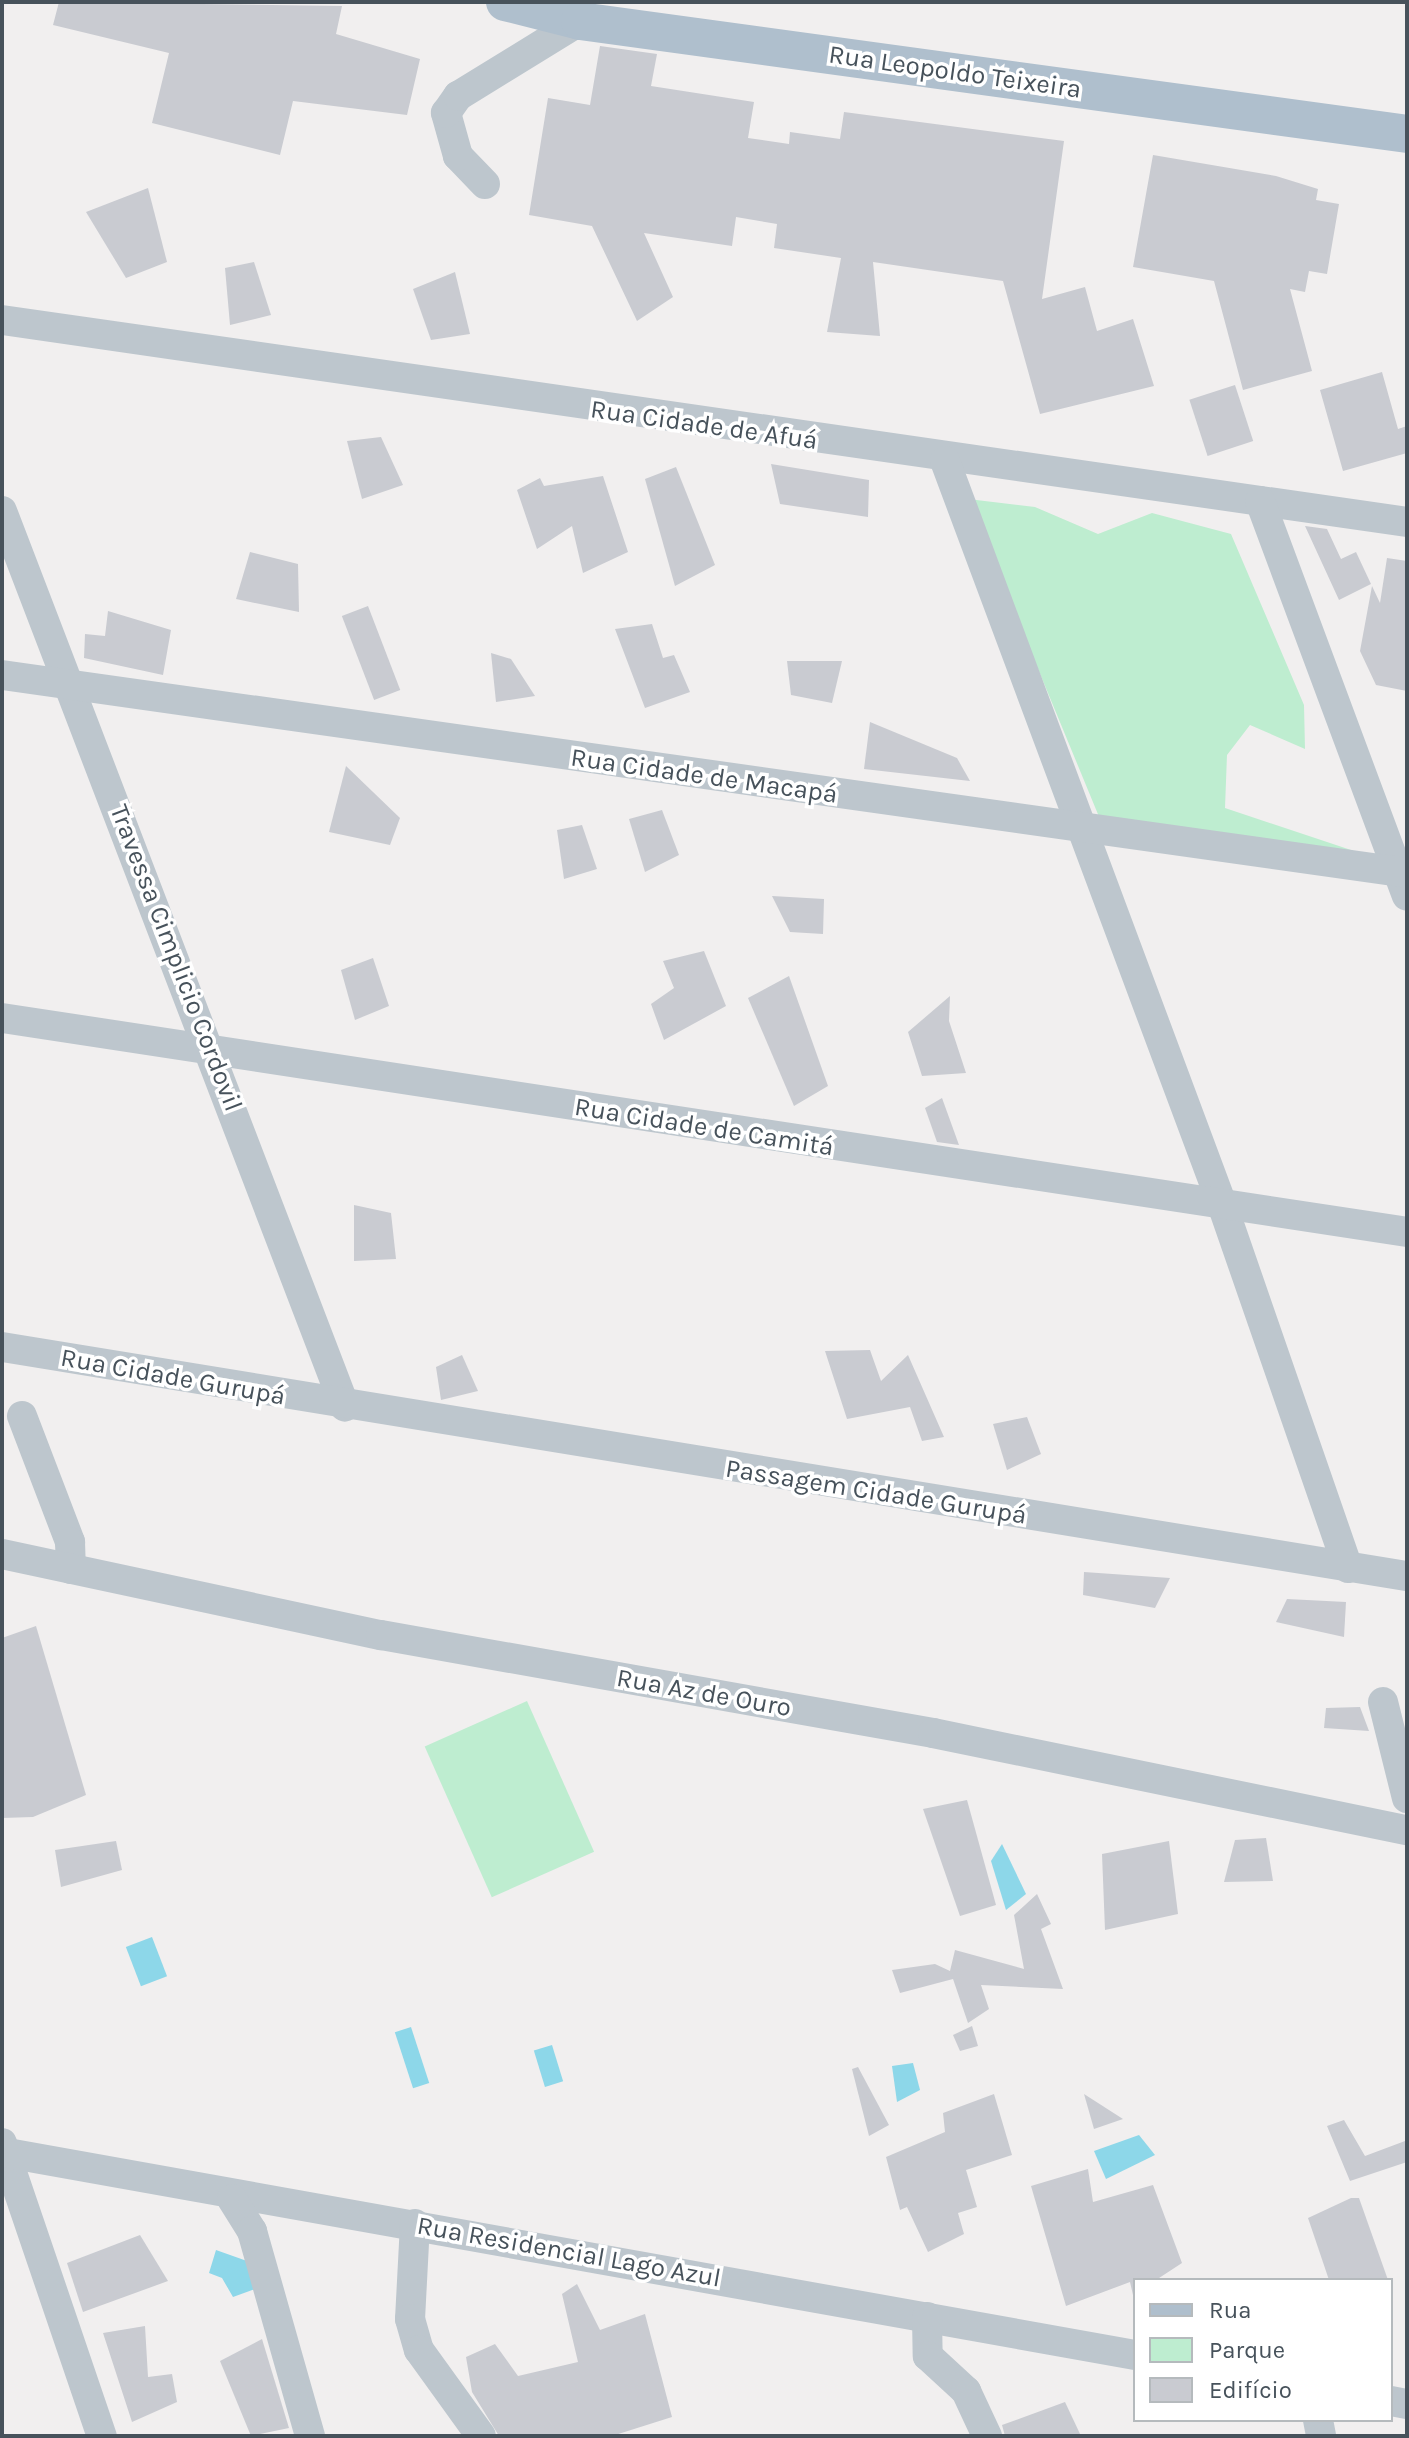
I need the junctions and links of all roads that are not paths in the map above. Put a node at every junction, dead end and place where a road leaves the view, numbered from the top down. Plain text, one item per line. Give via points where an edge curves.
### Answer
1 (505, 2) edge
2 (562, 13) edge
3 (1407, 134) edge
4 (485, 184) dead end
5 (2, 320) edge
6 (945, 461) junction
7 (1260, 501) junction
8 (2, 511) edge
9 (1407, 522) edge
10 (2, 675) edge
11 (69, 683) junction
12 (1083, 832) junction
13 (1404, 880) edge
14 (2, 1018) edge
15 (213, 1051) junction
16 (1223, 1207) junction
17 (1407, 1232) edge
18 (2, 1347) edge
19 (345, 1407) junction
20 (22, 1416) dead end
21 (2, 1554) edge
22 (1348, 1568) junction
23 (71, 1569) junction
24 (1407, 1576) edge
25 (1383, 1702) dead end
26 (1407, 1798) edge
27 (1407, 1830) edge
28 (3, 2149) edge
29 (232, 2199) junction
30 (415, 2224) junction
31 (927, 2317) junction
32 (1133, 2355) edge
33 (102, 2436) edge
34 (310, 2436) edge
35 (481, 2436) edge
36 (987, 2436) edge

1 - 2 main road, Rua Leopoldo Teixeira
2 - 3 main road, Rua Leopoldo Teixeira
2 - 4 street via 458,96 446,113 458,156
5 - 6 street, Rua Cidade de Afuá
6 - 7 street, Rua Cidade de Afuá
6 - 12 street
7 - 9 street, Rua Cidade de Afuá
7 - 13 street
8 - 11 street, Travessa Cimplicio Cordovil
10 - 11 street, Rua Cidade de Macapá
11 - 12 street, Rua Cidade de Macapá
11 - 15 street, Travessa Cimplicio Cordovil
12 - 13 street, Rua Cidade de Macapá
12 - 16 street
14 - 15 street, Rua Cidade de Camitá
15 - 16 street, Rua Cidade de Camitá
15 - 19 street, Travessa Cimplicio Cordovil
16 - 17 street, Rua Cidade de Camitá
16 - 22 street
18 - 19 street, Rua Cidade Gurupá
19 - 22 street, Passagem Cidade Gurupá
20 - 23 street via 70,1542
21 - 23 street, Rua Az de Ouro
22 - 24 street, Passagem Cidade Gurupá
23 - 27 street, Rua Az de Ouro
25 - 26 street
28 - 29 street, Rua Residencial Lago Azul
28 - 33 street
29 - 30 street, Rua Residencial Lago Azul
29 - 34 street via 252,2231
30 - 31 street, Rua Residencial Lago Azul
30 - 35 street via 415,2334
31 - 32 street, Rua Residencial Lago Azul
31 - 36 street via 928,2356 966,2391

